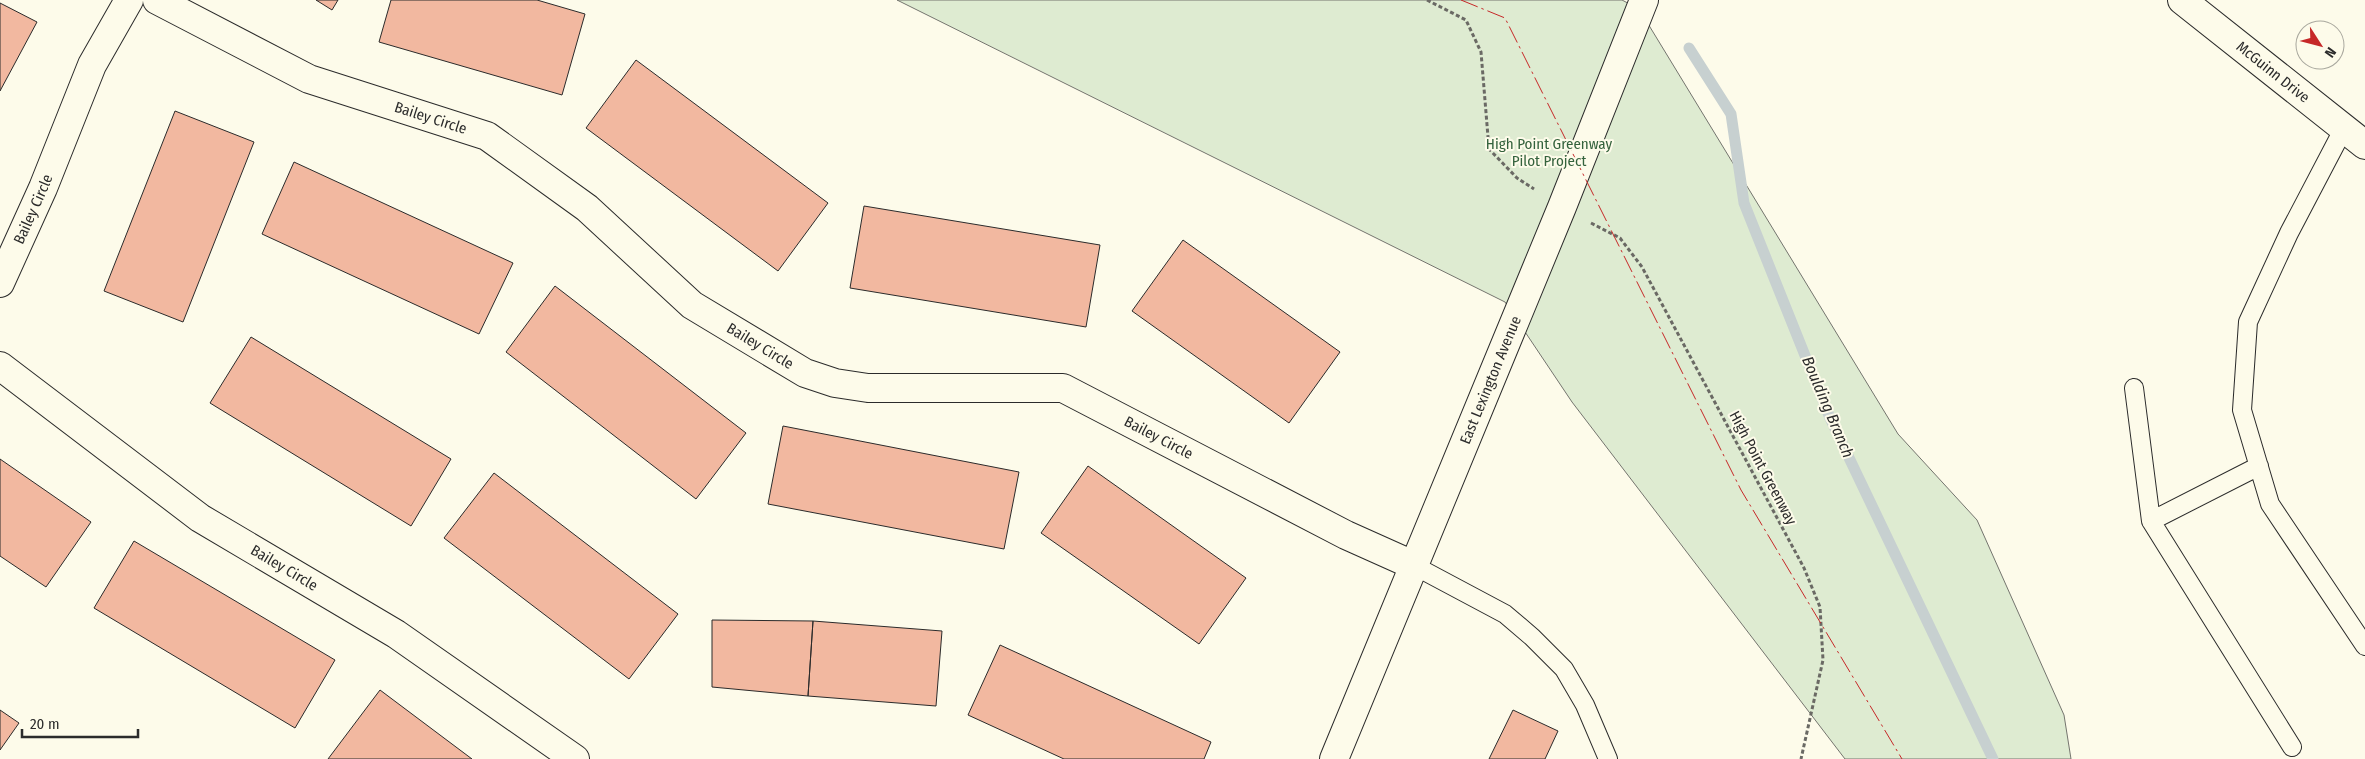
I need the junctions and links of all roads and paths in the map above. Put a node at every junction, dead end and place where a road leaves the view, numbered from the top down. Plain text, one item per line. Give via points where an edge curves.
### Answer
1 (129, 0) edge
2 (157, 0) edge
3 (1427, 0) edge
4 (1644, 0) edge
5 (2182, 0) edge
6 (2344, 128) junction
7 (2365, 145) edge
8 (1537, 190) dead end
9 (1590, 223) dead end
10 (0, 284) edge
11 (0, 366) edge
12 (2134, 388) dead end
13 (2259, 466) junction
14 (2151, 521) junction
15 (1412, 565) junction
16 (2365, 646) edge
17 (2292, 747) dead end
18 (575, 759) edge
19 (1334, 759) edge
20 (1608, 759) edge
21 (1801, 759) edge

1 - 10 street, Bailey Circle via 92,65
2 - 15 street, Bailey Circle via 309,79 487,136 587,208 692,306 805,373 835,383 868,388 1063,388 1337,530
3 - 8 path via 1466,20 1481,52 1490,149 1518,178
4 - 15 street, East Lexington Avenue via 1562,207
5 - 6 street, McGuinn Drive
6 - 7 street, McGuinn Drive
6 - 13 lane via 2248,322 2242,410
9 - 21 path, High Point Greenway via 1620,238 1642,267 1799,559 1820,607 1823,660
11 - 18 street, Bailey Circle via 200,518 396,634
12 - 14 lane
13 - 14 lane
13 - 16 lane via 2270,504
14 - 17 lane
15 - 19 street, East Lexington Avenue
15 - 20 lane via 1505,614 1532,636 1564,669 1585,705

